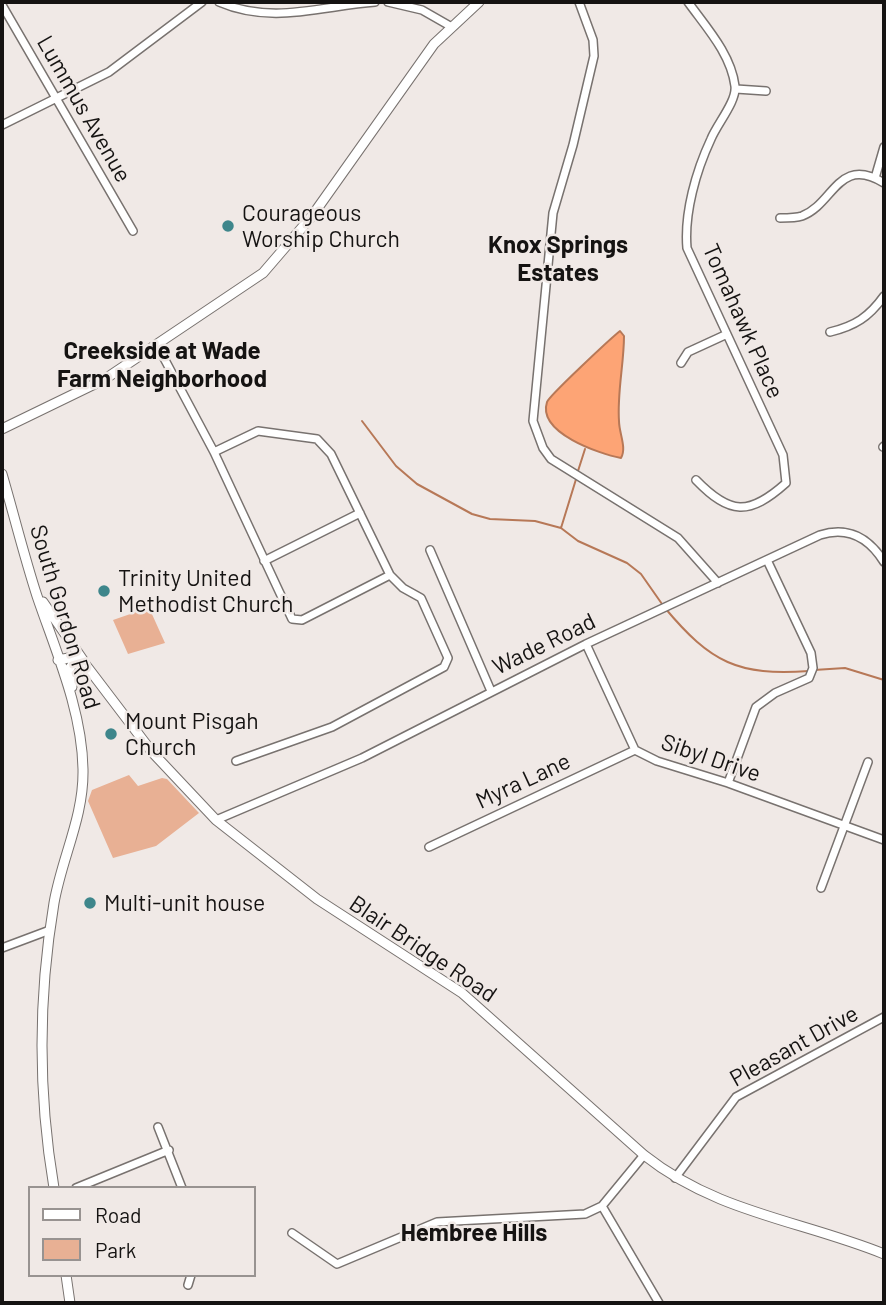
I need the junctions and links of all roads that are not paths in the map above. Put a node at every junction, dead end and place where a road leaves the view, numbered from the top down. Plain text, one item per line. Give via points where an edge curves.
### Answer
1 (202, 2) edge
2 (219, 2) edge
3 (375, 2) edge
4 (388, 2) edge
5 (479, 2) edge
6 (579, 2) edge
7 (688, 2) edge
8 (2, 5) edge
9 (450, 26) junction
10 (736, 89) junction
11 (766, 91) dead end
12 (57, 100) junction
13 (2, 125) edge
14 (884, 147) edge
15 (875, 178) junction
16 (884, 183) edge
17 (780, 218) dead end
18 (133, 231) dead end
19 (884, 296) edge
20 (830, 332) dead end
21 (725, 335) junction
22 (158, 345) junction
23 (681, 363) dead end
24 (2, 429) edge
25 (214, 452) junction
26 (2, 474) edge
27 (696, 480) dead end
28 (360, 513) junction
29 (430, 550) dead end
30 (767, 560) junction
31 (264, 561) junction
32 (884, 562) edge
33 (390, 575) junction
34 (718, 583) junction
35 (36, 592) junction
36 (586, 644) junction
37 (58, 660) junction
38 (88, 667) junction
39 (491, 691) junction
40 (70, 694) junction
41 (635, 750) junction
42 (236, 761) dead end
43 (868, 762) dead end
44 (728, 783) junction
45 (216, 820) junction
46 (843, 827) junction
47 (884, 840) edge
48 (429, 847) dead end
49 (821, 888) dead end
50 (50, 930) junction
51 (2, 947) edge
52 (884, 1017) edge
53 (158, 1127) dead end
54 (169, 1150) junction
55 (644, 1155) junction
56 (674, 1178) junction
57 (54, 1186) edge
58 (81, 1186) edge
59 (182, 1186) edge
60 (602, 1206) junction
61 (292, 1233) dead end
62 (884, 1254) edge
63 (66, 1277) edge
64 (190, 1277) edge
65 (188, 1285) dead end
66 (69, 1303) edge
67 (659, 1303) edge

1 - 12 street via 109,72
2 - 3 street via 297,15
4 - 9 street via 422,10
5 - 9 street
6 - 34 street via 593,40 594,57 553,213 533,421 551,459 678,538
7 - 10 street via 731,66
8 - 12 street, Lummus Avenue
9 - 22 street via 281,256 243,289
10 - 11 street
10 - 21 street, Tomahawk Place via 709,141 685,229 691,261
12 - 13 street
12 - 18 street, Lummus Avenue
14 - 15 street
15 - 16 street
15 - 17 street via 858,174 838,182 803,216
19 - 20 street via 852,327
21 - 23 street via 688,352
21 - 27 street, Tomahawk Place via 783,455 786,483 765,499 736,508 722,504
22 - 24 street via 63,402
22 - 25 street
25 - 28 street via 258,431 317,439 331,454
25 - 31 street
26 - 35 street, South Gordon Road
28 - 31 street
28 - 33 street
29 - 39 street
30 - 32 street, Wade Road via 820,534 843,531 867,540
30 - 34 street, Wade Road
30 - 44 street via 811,653 813,668 809,678 756,707
31 - 33 street via 292,619 302,620
33 - 42 street via 421,598 448,658 444,667 332,727
34 - 36 street, Wade Road
35 - 37 street, South Gordon Road
35 - 38 street, Blair Bridge Road
36 - 39 street, Wade Road
36 - 41 street, Sibyl Drive
37 - 38 street via 79,657
37 - 40 street, South Gordon Road
38 - 40 street via 76,663 69,669
38 - 45 street, Blair Bridge Road via 147,746
39 - 45 street, Wade Road via 362,758
40 - 50 street, South Gordon Road via 83,756 83,798
41 - 44 street, Sibyl Drive
41 - 48 street, Myra Lane
43 - 46 street
44 - 46 street, Sibyl Drive
45 - 55 street, Blair Bridge Road via 317,899 461,993
46 - 47 street, Sibyl Drive
46 - 49 street
50 - 51 street
50 - 57 street, South Gordon Road via 40,1042
52 - 56 street, Pleasant Drive via 736,1097
53 - 54 street
54 - 58 street
54 - 59 street
55 - 56 street, Blair Bridge Road
55 - 60 street
56 - 62 street, Blair Bridge Road via 715,1199
60 - 61 street via 576,1216 437,1222 337,1264
60 - 67 street
63 - 66 street
64 - 65 street

